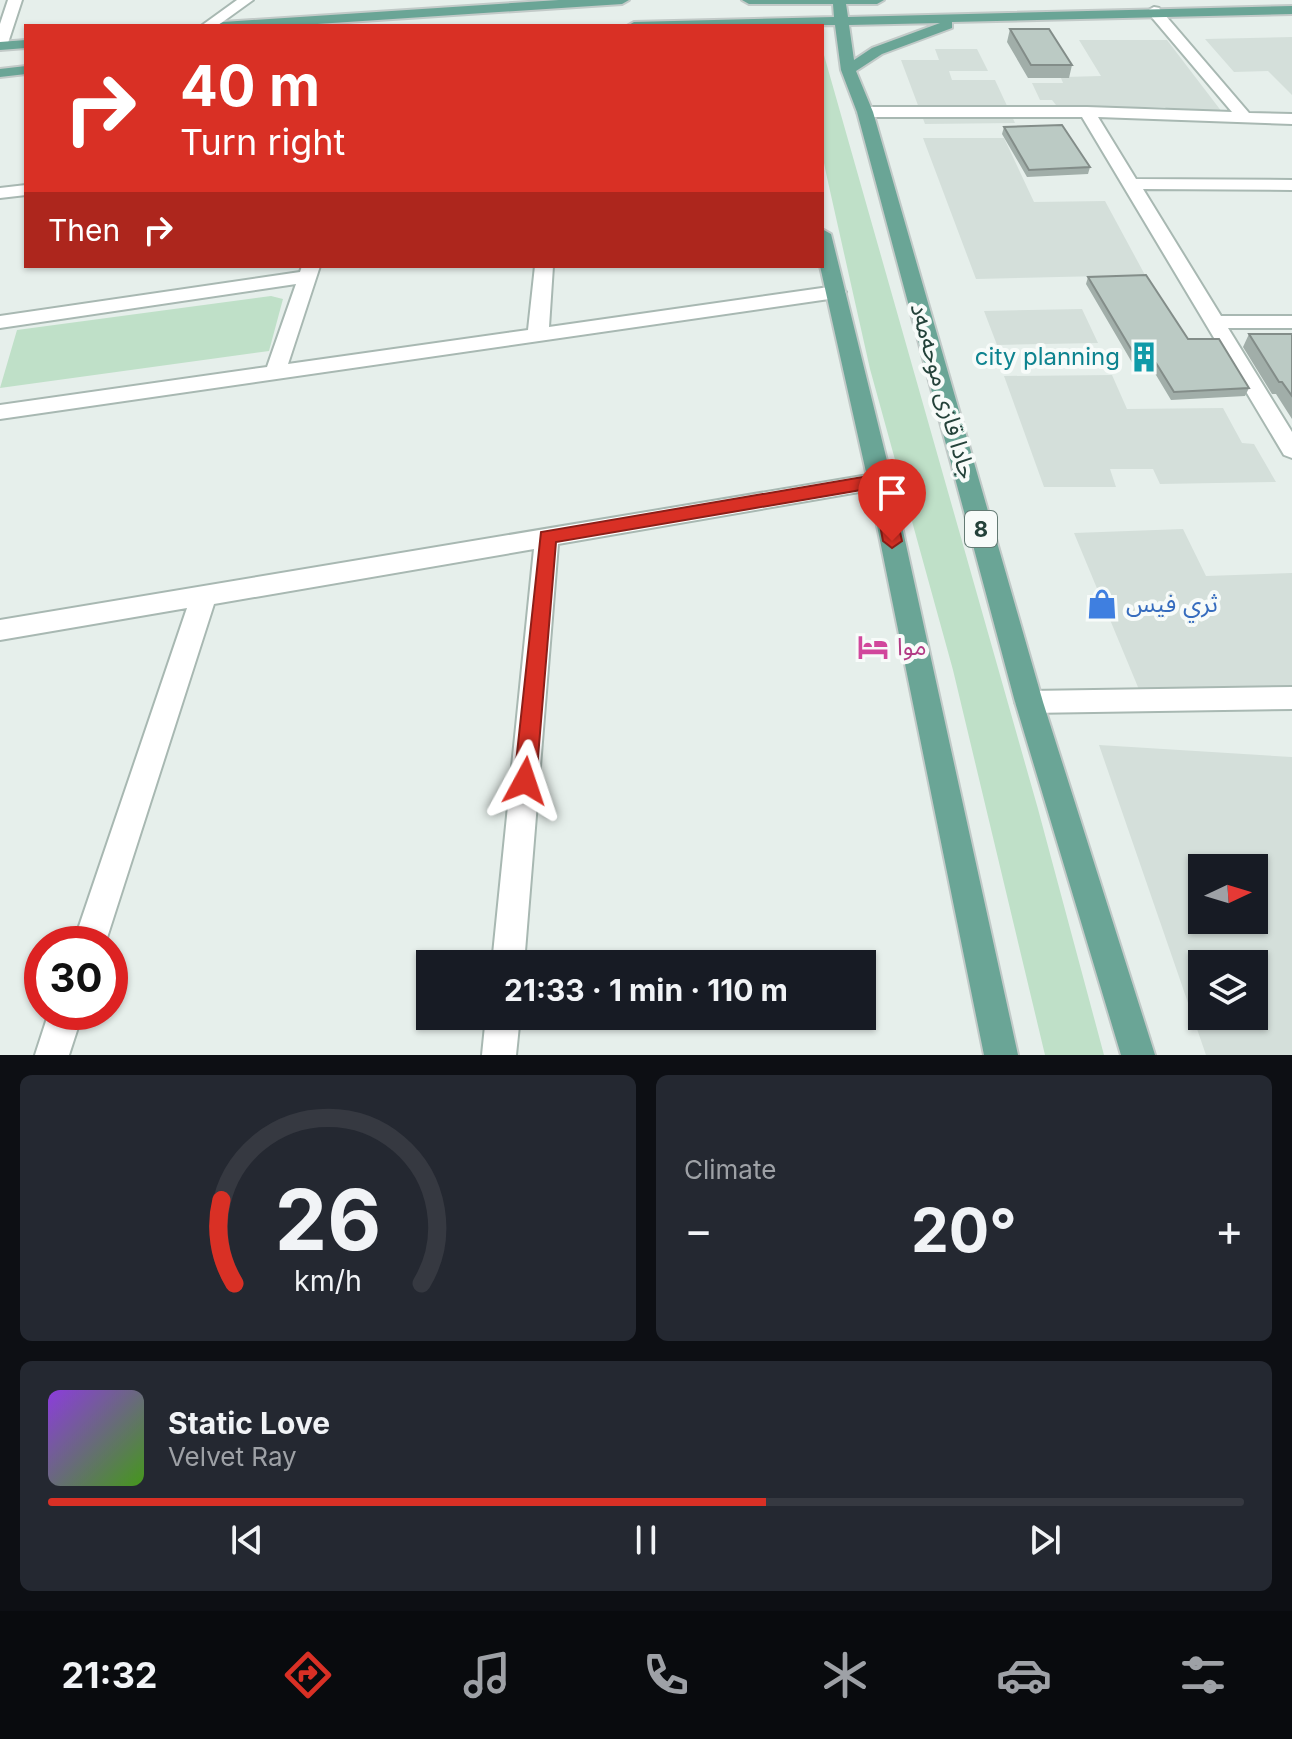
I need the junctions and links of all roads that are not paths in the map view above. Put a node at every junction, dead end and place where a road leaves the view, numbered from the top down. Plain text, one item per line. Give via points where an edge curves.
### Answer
1 (15, 0) edge
2 (246, 0) edge
3 (622, 0) edge
4 (749, 0) edge
5 (877, 0) edge
6 (770, 1) edge
7 (461, 4) edge
8 (1292, 10) edge
9 (1154, 11) junction
10 (990, 15) junction
11 (836, 19) edge
12 (211, 24) edge
13 (245, 24) edge
14 (778, 24) edge
15 (24, 44) edge
16 (0, 46) edge
17 (24, 70) edge
18 (848, 70) junction
19 (0, 73) edge
20 (865, 112) junction
21 (1087, 112) junction
22 (1245, 118) junction
23 (1292, 119) edge
24 (1130, 184) junction
25 (1292, 185) edge
26 (24, 190) edge
27 (0, 193) edge
28 (824, 242) edge
29 (544, 268) edge
30 (310, 271) edge
31 (836, 292) junction
32 (0, 322) edge
33 (1213, 322) junction
34 (1292, 322) edge
35 (538, 335) junction
36 (275, 373) junction
37 (0, 412) edge
38 (1292, 450) edge
39 (880, 481) junction
40 (547, 536) junction
41 (204, 595) junction
42 (0, 630) edge
43 (1292, 698) edge
44 (1029, 702) junction
45 (95, 926) edge
46 (509, 950) edge
47 (60, 1030) edge
48 (502, 1030) edge
49 (52, 1055) edge
50 (499, 1055) edge
51 (1001, 1055) edge
52 (1138, 1055) edge

1 - 16 street
2 - 12 street
3 - 7 main road
4 - 6 main road
5 - 11 main road
6 - 11 main road
6 - 14 main road
7 - 13 main road
8 - 9 main road
9 - 10 main road
9 - 22 street
10 - 11 main road
10 - 18 main road via 911,36
11 - 14 main road
11 - 18 main road, جادا قازی موحەمەد / 8
15 - 16 main road
17 - 19 main road
18 - 20 main road, جادا قازی موحەمەد / 8
20 - 21 street
20 - 44 main road, جادا قازی موحەمەد / 8
21 - 22 street
21 - 24 street
22 - 23 street
24 - 25 street
24 - 33 street
26 - 27 street
28 - 31 main road
29 - 35 street
30 - 32 street
30 - 36 street
31 - 35 street
31 - 39 main road
33 - 34 street
33 - 38 street
35 - 36 street
36 - 37 street
39 - 40 street
39 - 51 main road
40 - 41 street
40 - 46 street
41 - 42 street
41 - 45 street
43 - 44 street
44 - 52 main road, جادا قازی موحەمەد / 8
47 - 49 street
48 - 50 street

